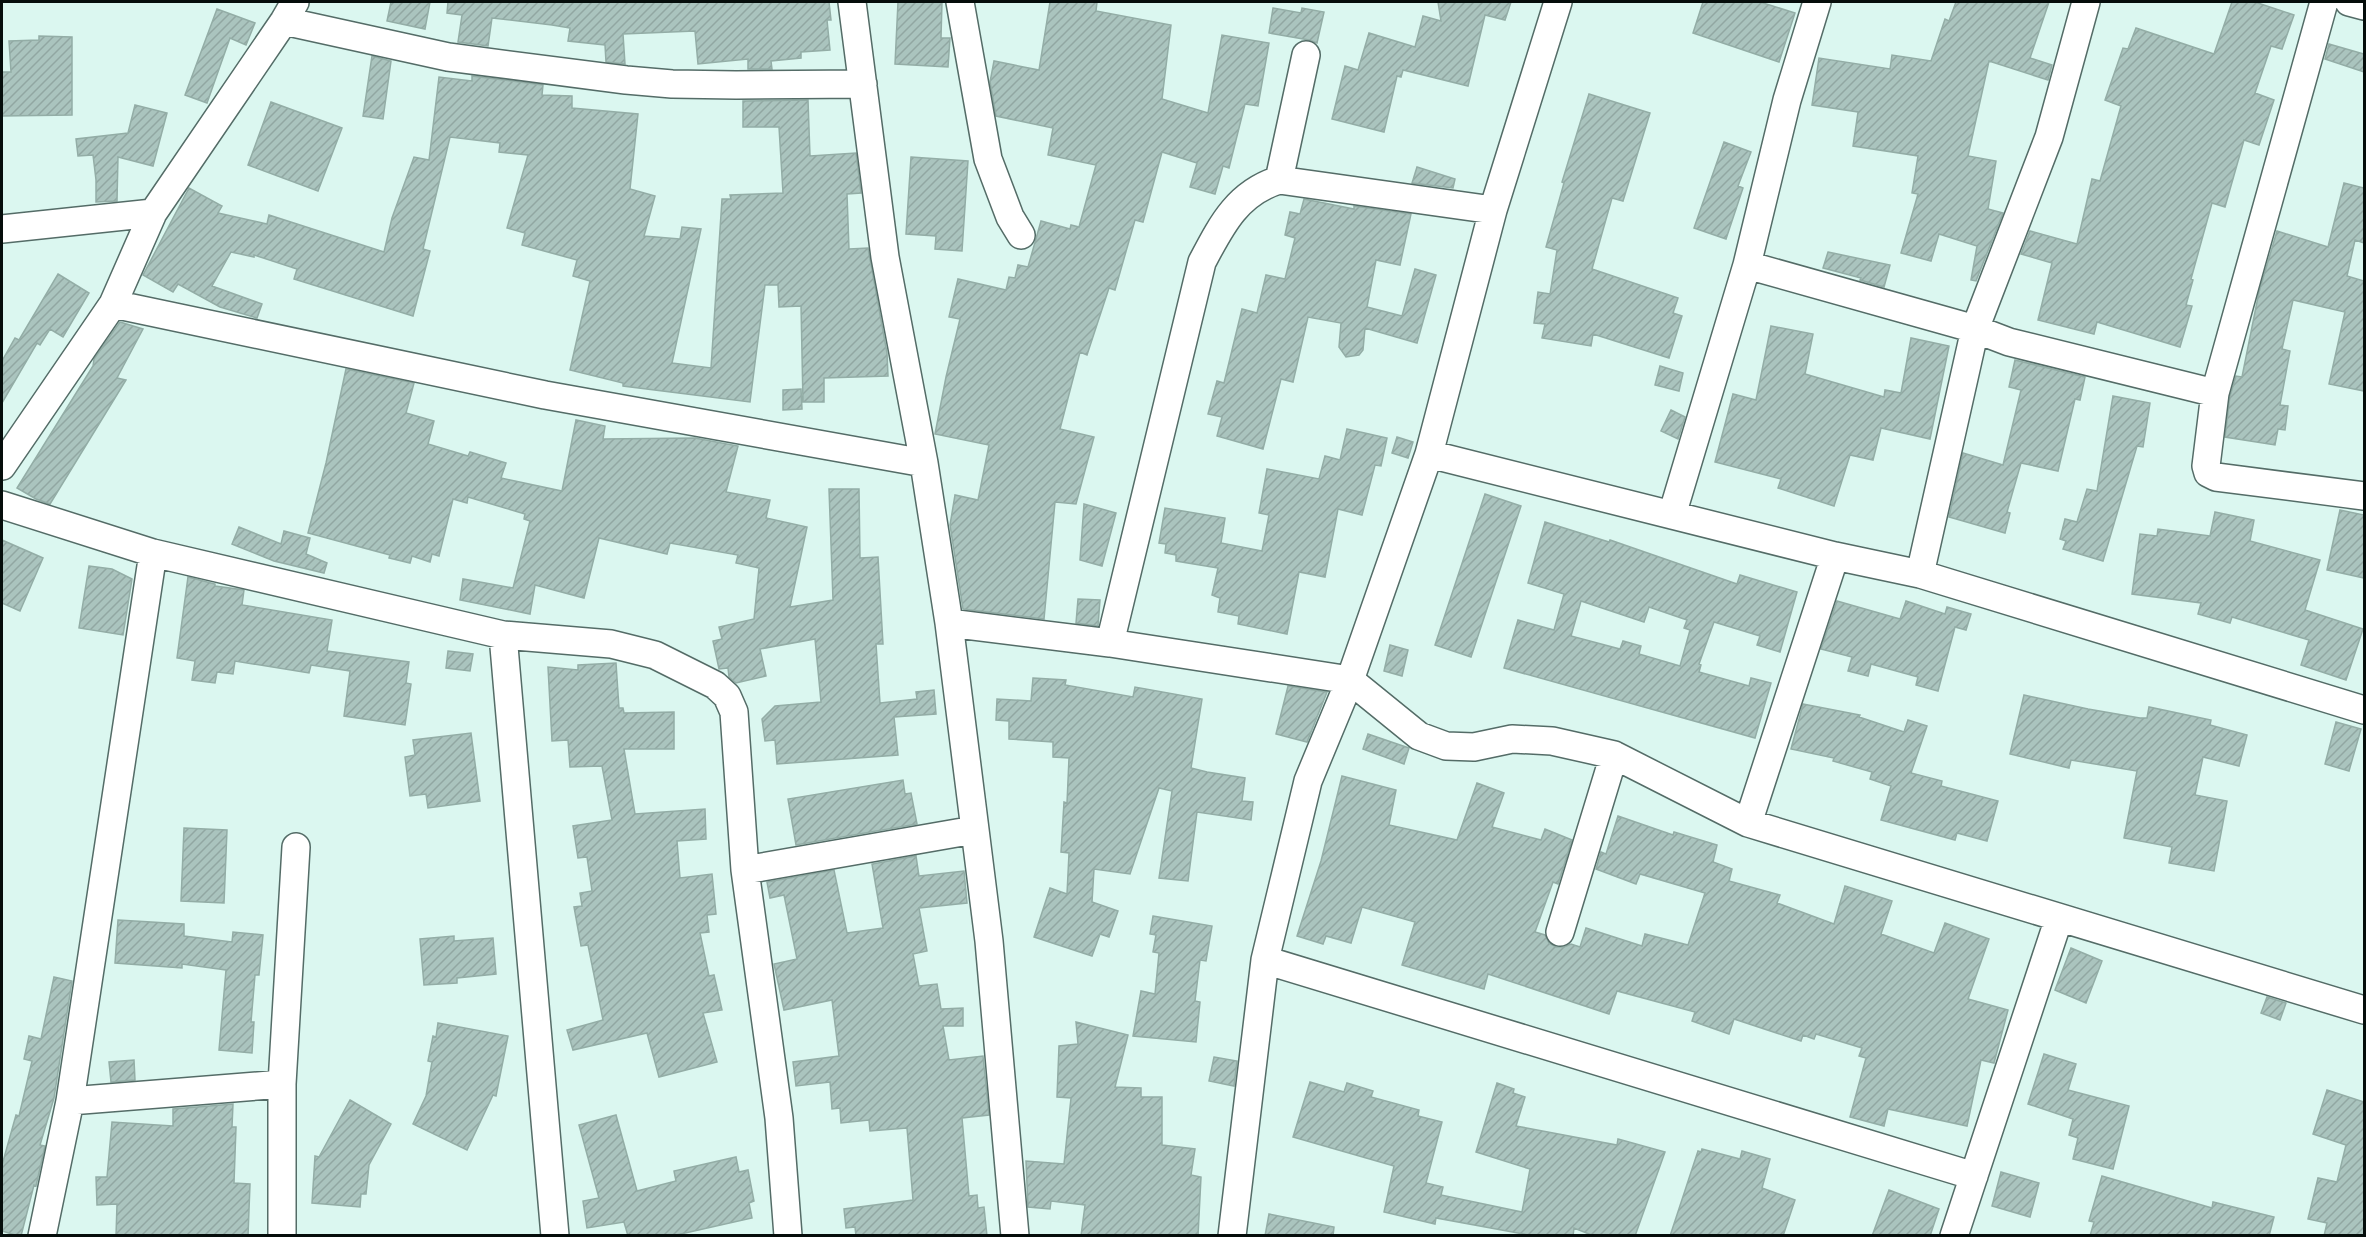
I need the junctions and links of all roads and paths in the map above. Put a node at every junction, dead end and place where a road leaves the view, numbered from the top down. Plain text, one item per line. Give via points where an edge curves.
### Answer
1 (852, 2) edge
2 (960, 2) edge
3 (1558, 2) edge
4 (1817, 2) edge
5 (2086, 2) edge
6 (2324, 2) edge
7 (2349, 2) edge
8 (2364, 6) edge
9 (289, 11) edge
10 (1306, 55) dead end
11 (863, 84) junction
12 (1279, 180) junction
13 (1493, 210) junction
14 (153, 213) junction
15 (2, 229) edge
16 (1021, 235) dead end
17 (1747, 265) junction
18 (113, 304) junction
19 (1975, 329) junction
20 (2215, 393) junction
21 (1429, 454) junction
22 (924, 463) junction
23 (2, 466) edge
24 (2364, 496) edge
25 (2, 505) edge
26 (1672, 515) junction
27 (153, 553) junction
28 (1835, 556) junction
29 (1920, 574) junction
30 (949, 623) junction
31 (503, 635) junction
32 (1110, 643) junction
33 (1350, 680) junction
34 (2364, 710) edge
35 (1614, 755) junction
36 (1748, 824) junction
37 (974, 830) junction
38 (296, 847) dead end
39 (745, 870) junction
40 (2059, 918) junction
41 (1560, 932) dead end
42 (1265, 960) junction
43 (2364, 1010) edge
44 (282, 1084) junction
45 (69, 1101) junction
46 (1974, 1176) junction
47 (42, 1236) edge
48 (282, 1236) edge
49 (555, 1236) edge
50 (788, 1236) edge
51 (1015, 1236) edge
52 (1232, 1236) edge
53 (1954, 1236) edge

1 - 11 street
2 - 16 street via 988,159 1006,208
3 - 13 street
4 - 17 street via 1787,100
5 - 19 street via 2049,136
6 - 20 street
7 - 8 street
9 - 11 street via 448,57 626,80 726,85
9 - 14 street
10 - 12 street
11 - 22 street via 885,256
12 - 13 street
12 - 32 street via 1248,194 1230,215 1202,262
13 - 21 street
14 - 15 street
14 - 18 street
17 - 19 street
17 - 26 street
18 - 22 street via 545,395
18 - 23 street
19 - 20 street via 2009,342
19 - 29 street
20 - 24 street via 2208,473
21 - 26 street
21 - 33 street
22 - 30 street
25 - 27 street
26 - 28 street
27 - 31 street
27 - 45 street
28 - 29 street
28 - 36 street
29 - 34 street
30 - 32 street
30 - 37 street
31 - 39 street via 611,644 655,655 715,685 727,696 734,712
31 - 49 street
32 - 33 street
33 - 35 street via 1419,736 1446,746 1542,740
33 - 42 street via 1308,781
35 - 36 street
35 - 41 street
36 - 40 street
37 - 39 street
37 - 51 street via 989,941
38 - 44 street
39 - 50 street via 779,1118
40 - 43 street
40 - 46 street
42 - 46 street
42 - 52 street
44 - 45 street
44 - 48 street
45 - 47 street
46 - 53 street

